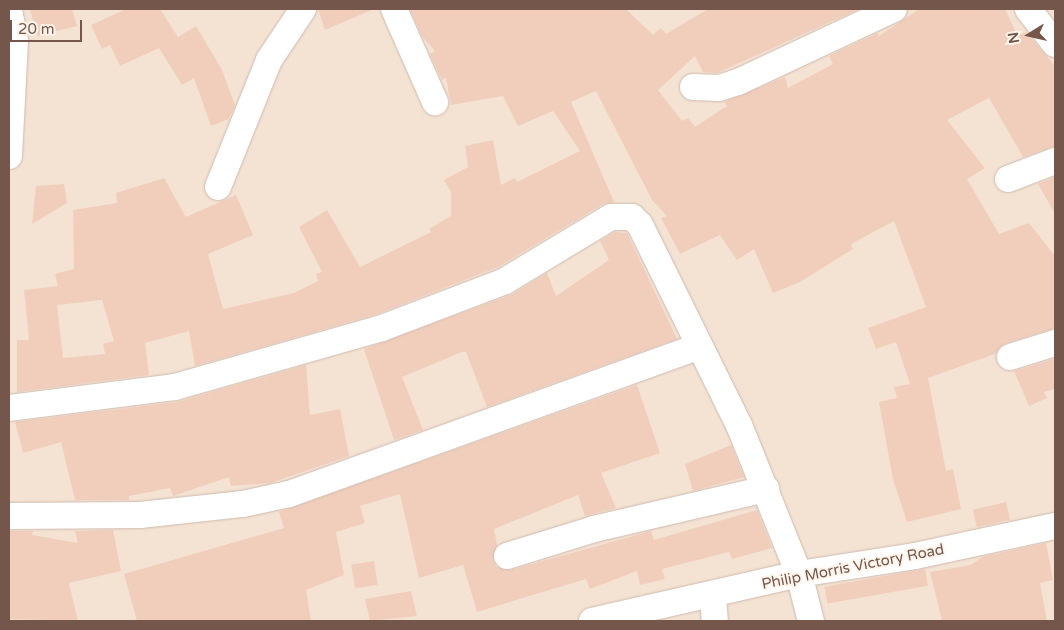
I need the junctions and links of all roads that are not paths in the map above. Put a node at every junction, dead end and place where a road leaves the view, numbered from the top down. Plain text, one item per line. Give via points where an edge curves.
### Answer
1 (9, 9) edge
2 (303, 9) edge
3 (394, 9) edge
4 (1028, 9) edge
5 (886, 11) edge
6 (12, 41) edge
7 (1055, 44) edge
8 (693, 87) dead end
9 (435, 102) dead end
10 (9, 156) edge
11 (1055, 161) edge
12 (1008, 180) dead end
13 (218, 187) dead end
14 (1055, 343) edge
15 (698, 347) junction
16 (1010, 357) dead end
17 (9, 408) edge
18 (766, 489) junction
19 (9, 516) edge
20 (1055, 526) edge
21 (507, 556) dead end
22 (799, 574) junction
23 (713, 595) junction
24 (592, 621) edge
25 (715, 621) edge
26 (811, 621) edge

1 - 6 street
2 - 13 street via 269,60
3 - 9 street
4 - 7 street
5 - 8 street via 738,82 719,88
6 - 10 street
11 - 12 street
14 - 16 street
15 - 17 street via 640,225 632,217 622,215 611,217 504,281 382,328 175,387
15 - 18 street via 739,425
15 - 19 street via 289,494 234,505 148,514
18 - 21 street via 594,529
18 - 22 street
20 - 22 street, Philip Morris Victory Road via 915,556
22 - 23 street, Philip Morris Victory Road
22 - 26 street
23 - 24 street, Philip Morris Victory Road
23 - 25 street

